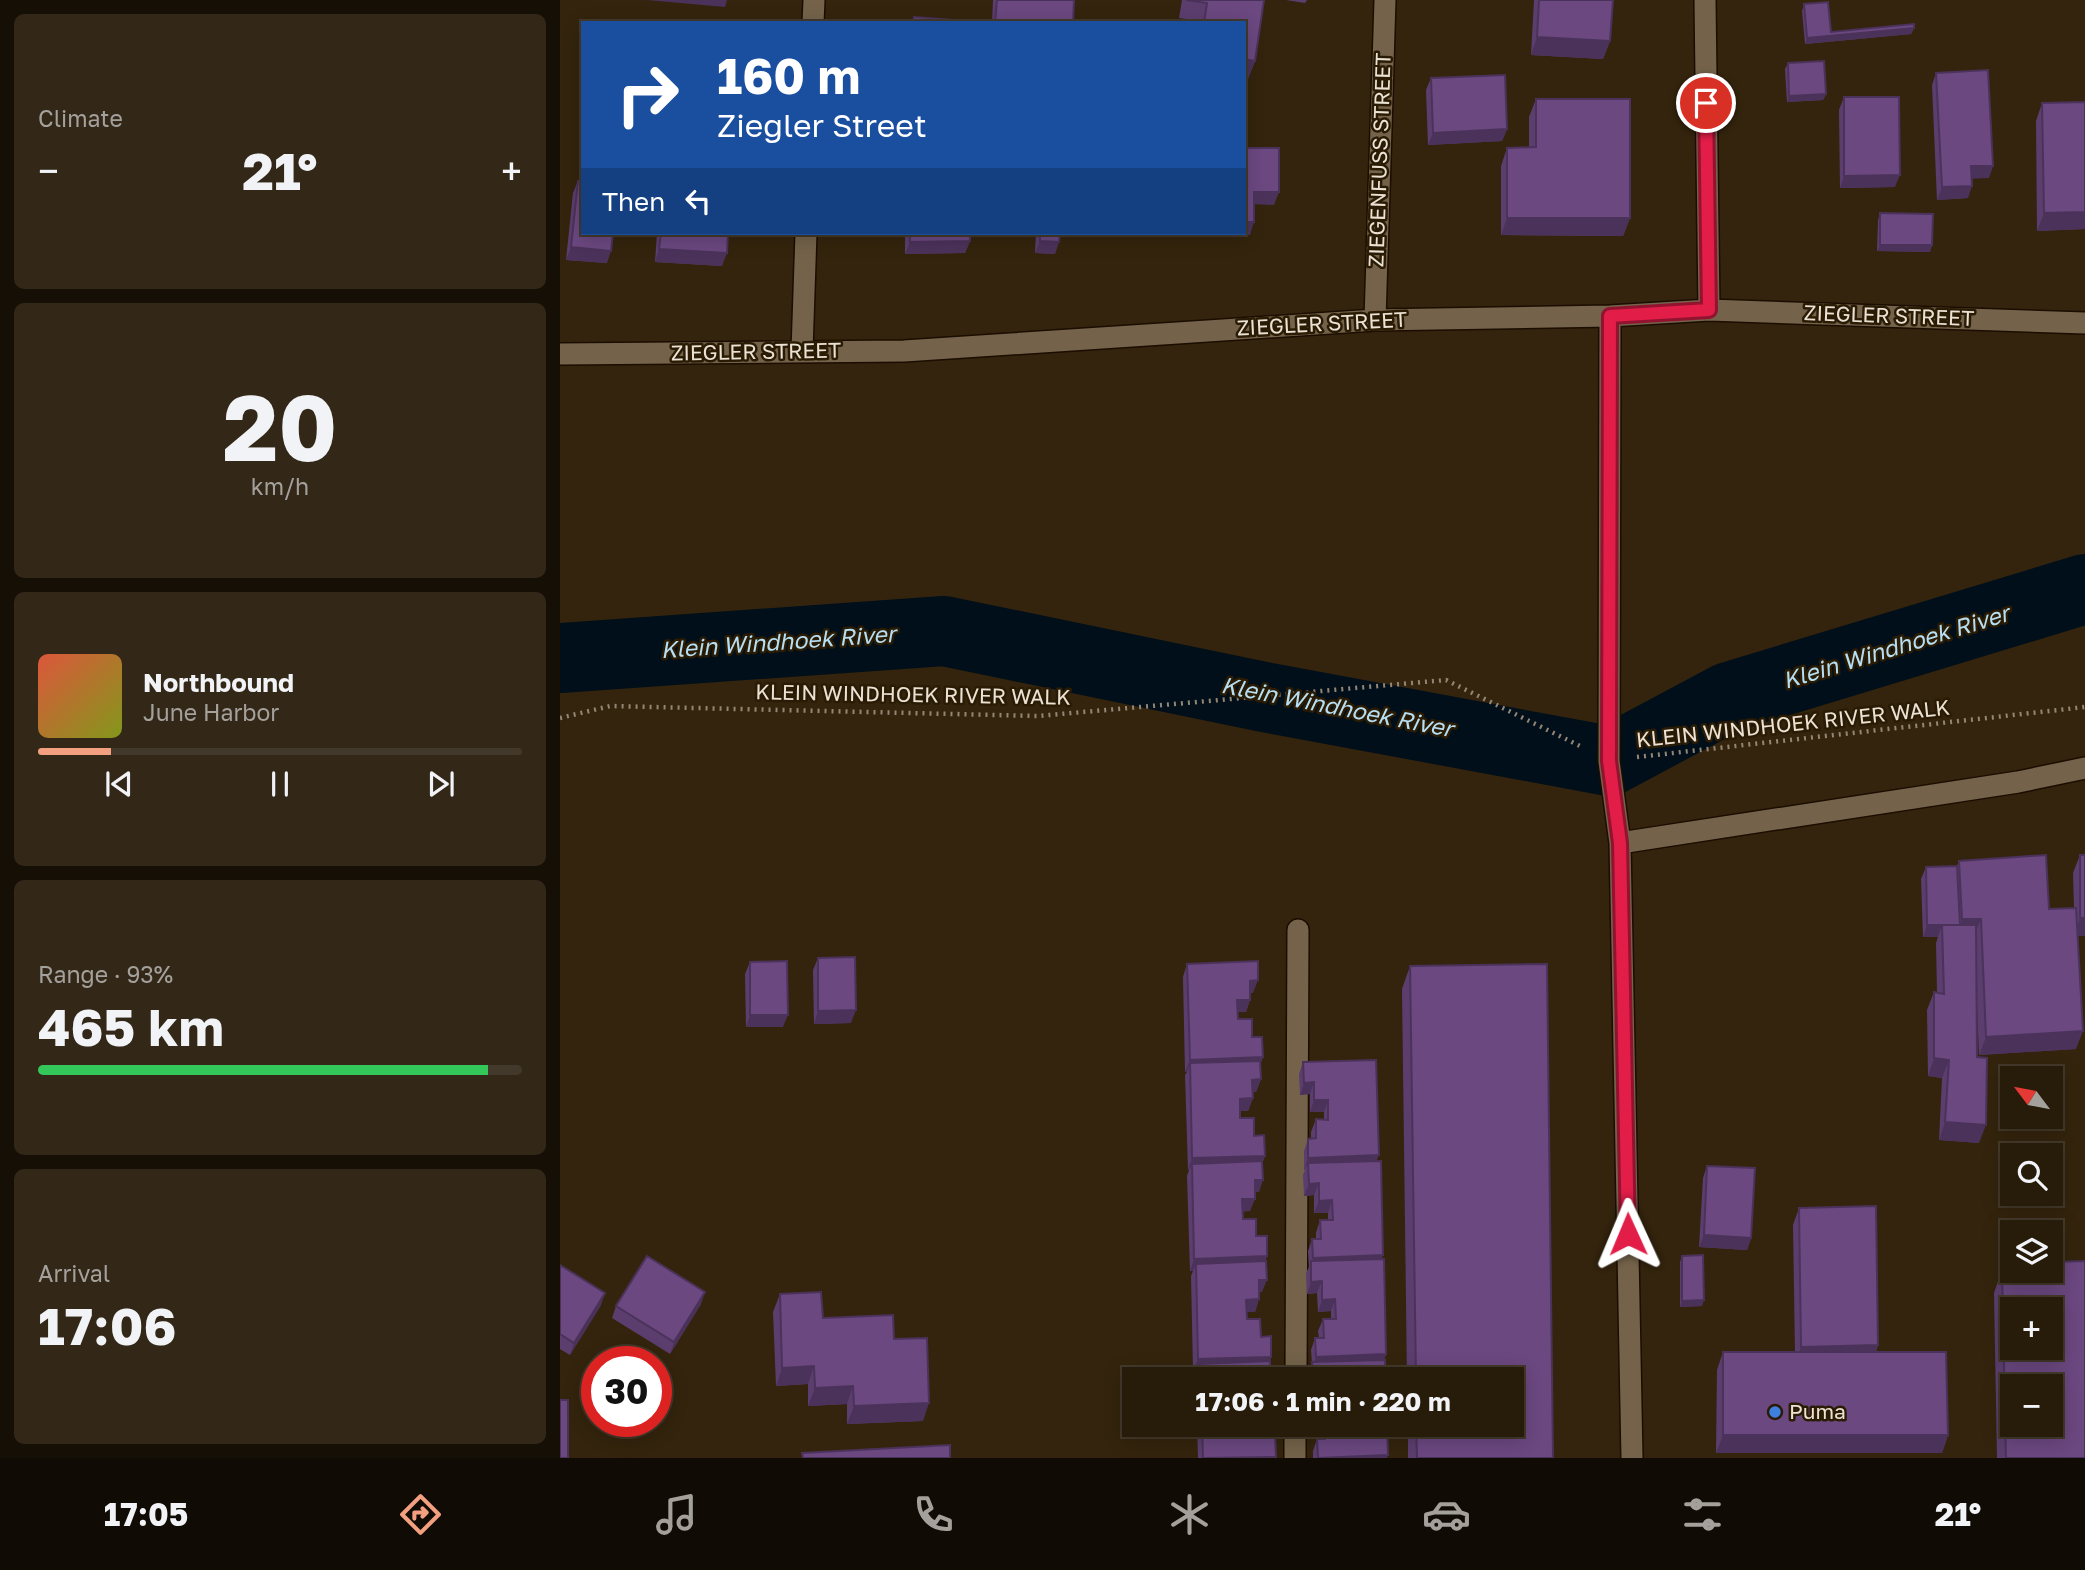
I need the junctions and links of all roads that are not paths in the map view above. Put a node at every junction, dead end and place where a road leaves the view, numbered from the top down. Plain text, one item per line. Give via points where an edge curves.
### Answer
1 (814, 0) edge
2 (1385, 0) edge
3 (1705, 0) edge
4 (814, 21) edge
5 (806, 235) edge
6 (1709, 310) junction
7 (1610, 316) junction
8 (1375, 320) junction
9 (2085, 323) edge
10 (802, 351) junction
11 (560, 354) edge
12 (2085, 768) edge
13 (1620, 843) junction
14 (1298, 930) dead end
15 (1296, 1367) edge
16 (1295, 1437) edge
17 (1295, 1458) edge
18 (1632, 1458) edge

1 - 4 street
2 - 8 street, ZIEGENFUSS STREET
3 - 6 street
5 - 10 street
6 - 7 street, ZIEGLER STREET
6 - 9 street, ZIEGLER STREET
7 - 8 street, ZIEGLER STREET
7 - 13 street via 1609,761
8 - 10 street, ZIEGLER STREET via 904,351
10 - 11 street, ZIEGLER STREET
12 - 13 street
13 - 18 street
14 - 15 street
16 - 17 street

